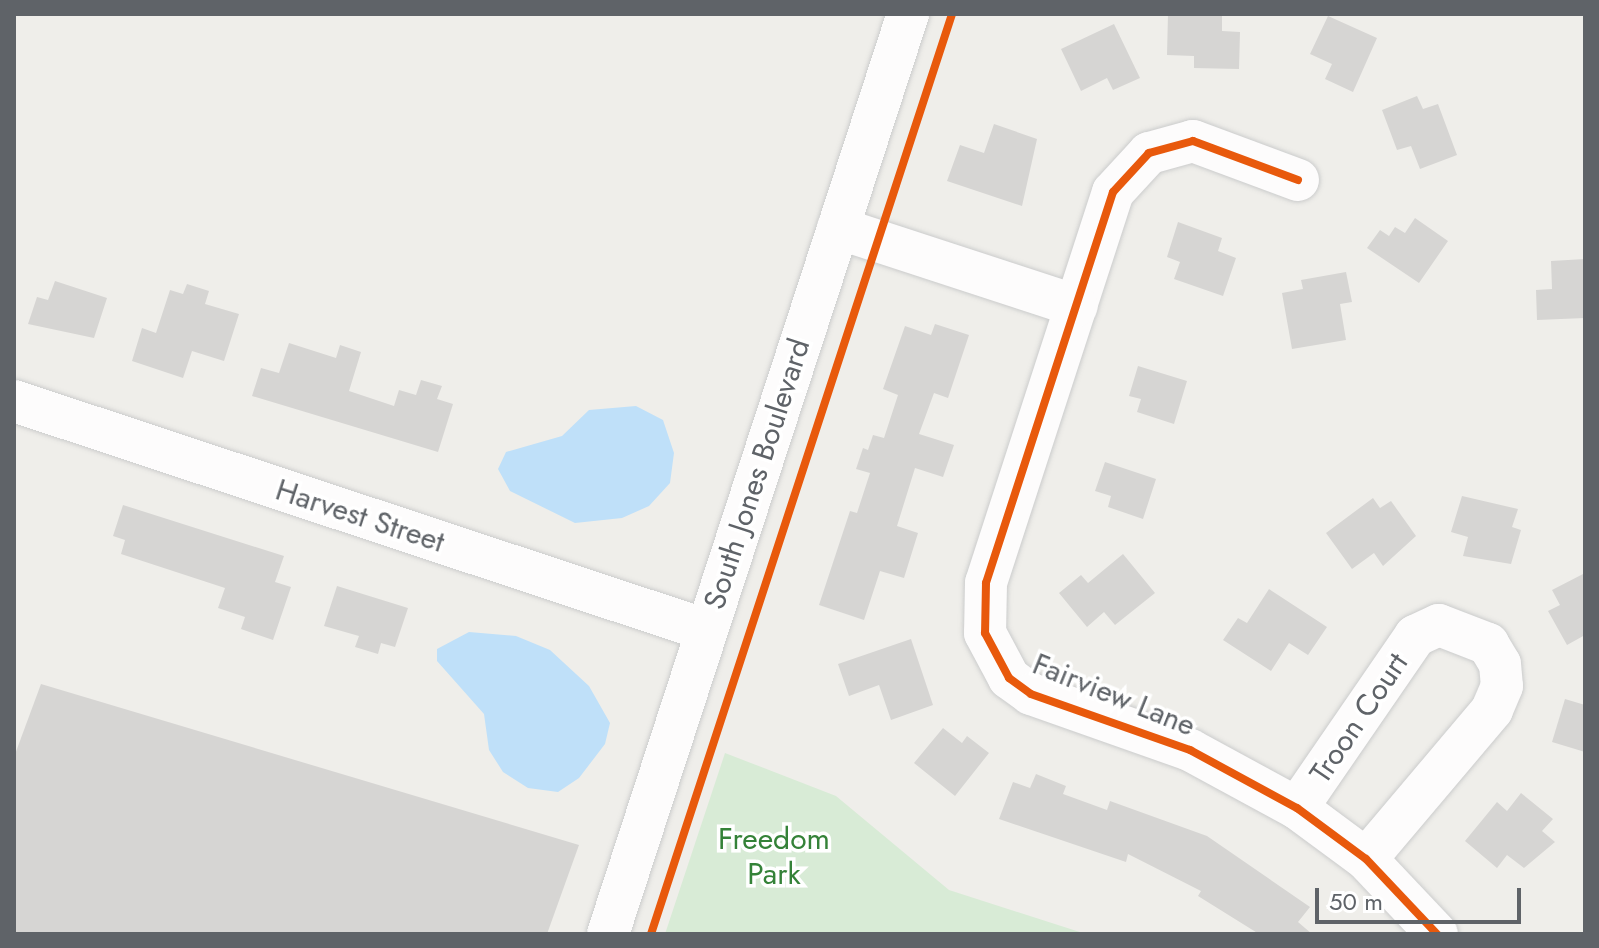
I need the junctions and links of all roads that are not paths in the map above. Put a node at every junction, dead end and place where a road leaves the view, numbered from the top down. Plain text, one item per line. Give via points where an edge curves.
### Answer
1 (908, 14) edge
2 (1298, 180) dead end
3 (838, 228) junction
4 (1077, 306) junction
5 (14, 401) edge
6 (706, 630) junction
7 (1297, 808) junction
8 (1366, 859) junction
9 (608, 934) edge
10 (1437, 934) edge

1 - 3 street, South Jones Boulevard
2 - 4 street, Fairview Lane via 1219,146 1171,143 1149,153 1113,192
3 - 4 street
3 - 6 street, South Jones Boulevard
4 - 7 street, Fairview Lane via 986,583 983,620 993,657 1031,694 1190,750
5 - 6 street, Harvest Street
6 - 9 street, South Jones Boulevard
7 - 8 street, Fairview Lane
7 - 8 street, Troon Court via 1415,636 1439,625 1488,644 1500,664 1502,686 1492,710
8 - 10 street, Fairview Lane

